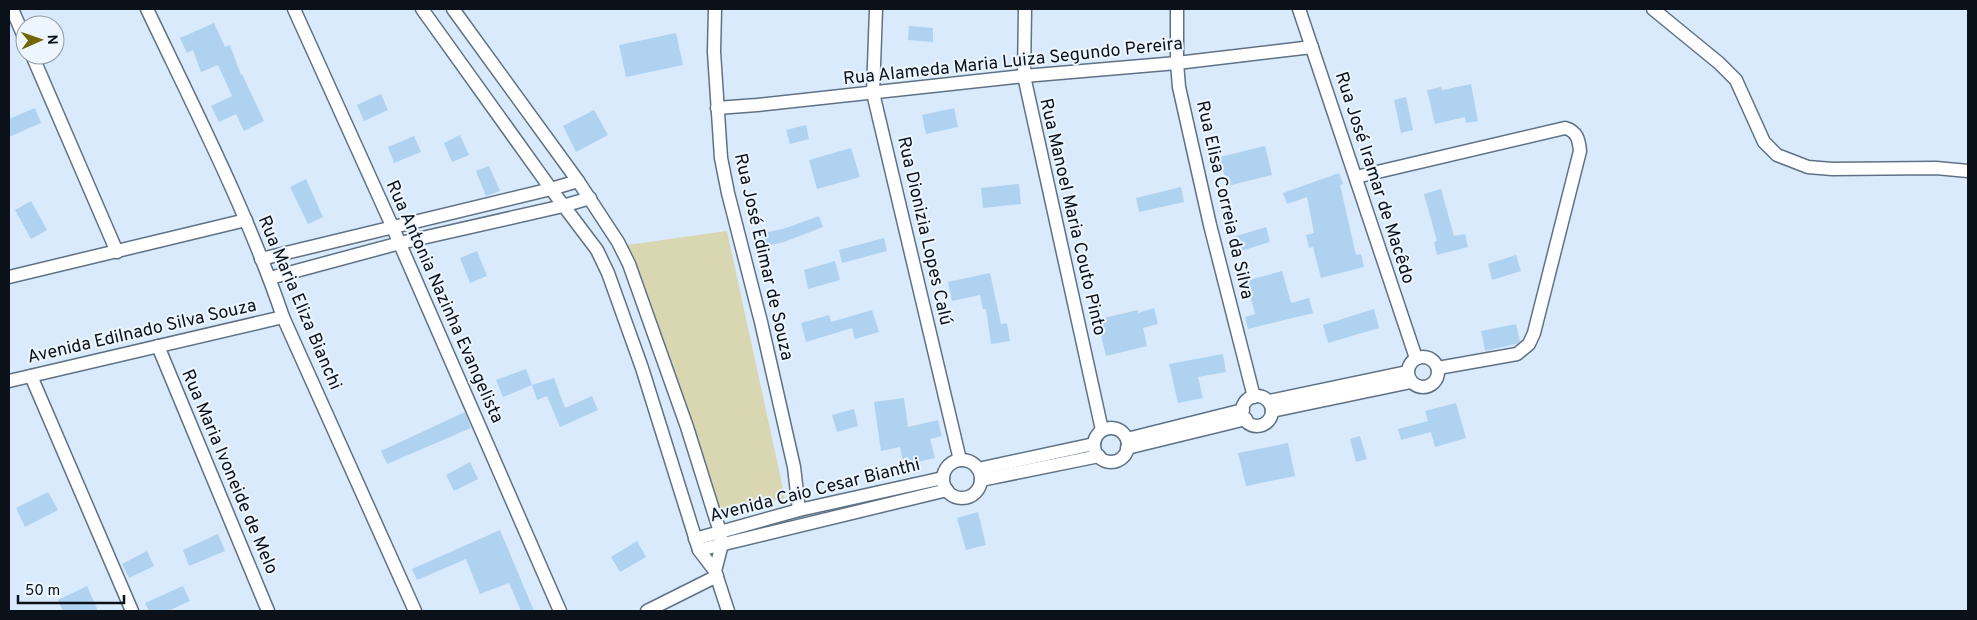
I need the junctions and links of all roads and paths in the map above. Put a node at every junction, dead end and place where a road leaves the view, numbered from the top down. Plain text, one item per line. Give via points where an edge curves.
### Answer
1 (147, 9) edge
2 (294, 9) edge
3 (422, 9) edge
4 (453, 9) edge
5 (715, 9) edge
6 (876, 9) edge
7 (1025, 9) edge
8 (1177, 9) edge
9 (1299, 9) edge
10 (1653, 9) edge
11 (1312, 46) junction
12 (1177, 63) junction
13 (36, 65) edge
14 (1024, 76) junction
15 (873, 93) junction
16 (717, 108) junction
17 (1968, 170) edge
18 (1356, 177) junction
19 (578, 181) junction
20 (551, 189) junction
21 (590, 198) junction
22 (564, 206) junction
23 (246, 220) junction
24 (393, 228) junction
25 (400, 243) junction
26 (117, 252) junction
27 (261, 259) junction
28 (9, 278) edge
29 (270, 278) junction
30 (283, 317) junction
31 (158, 346) junction
32 (1416, 358) junction
33 (1438, 368) junction
34 (31, 376) junction
35 (1409, 377) junction
36 (9, 381) edge
37 (1254, 396) junction
38 (1271, 406) junction
39 (1244, 415) junction
40 (1102, 430) junction
41 (1127, 444) junction
42 (1096, 450) junction
43 (960, 460) junction
44 (980, 474) junction
45 (945, 484) junction
46 (799, 510) junction
47 (721, 538) junction
48 (697, 545) junction
49 (716, 574) junction
50 (132, 611) edge
51 (268, 611) edge
52 (415, 611) edge
53 (560, 611) edge
54 (647, 611) edge
55 (728, 611) edge

1 - 23 street, Rua Maria Eliza Bianchi
2 - 24 street, Rua Antonia Nazinha Evangelista
3 - 20 street
4 - 19 street
5 - 16 street, Rua José Edimar de Souza
6 - 15 street, Rua Dionizia Lopes Calú
7 - 14 street, Rua Manoel Maria Couto Pinto
8 - 12 street, Rua Elisa Correia da Silva
9 - 11 street, Rua José Iramar de Macêdo
10 - 17 street via 1736,80 1764,142 1777,155 1808,167 1832,170
11 - 12 street, Rua Alameda Maria Luiza Segundo Pereira
11 - 18 street, Rua José Iramar de Macêdo
12 - 14 street, Rua Alameda Maria Luiza Segundo Pereira
12 - 37 street, Rua Elisa Correia da Silva via 1179,87 1204,196
13 - 26 street
14 - 15 street, Rua Alameda Maria Luiza Segundo Pereira
14 - 40 street, Rua Manoel Maria Couto Pinto
15 - 16 street, Rua Alameda Maria Luiza Segundo Pereira
15 - 43 street, Rua Dionizia Lopes Calú
16 - 46 street, Rua José Edimar de Souza via 724,175 794,467
18 - 32 street, Rua José Iramar de Macêdo
18 - 33 street via 1565,128 1576,135 1580,151 1529,344 1517,354
19 - 20 street
19 - 21 street
20 - 22 street
20 - 24 street
21 - 22 street
21 - 47 street via 628,264 687,427
22 - 25 street
22 - 48 street via 597,250 608,273 642,368
23 - 26 street
23 - 27 street, Rua Maria Eliza Bianchi
24 - 25 street, Rua Antonia Nazinha Evangelista
24 - 27 street
25 - 29 street
25 - 53 street, Rua Antonia Nazinha Evangelista
26 - 28 street
27 - 29 street, Rua Maria Eliza Bianchi
29 - 30 street, Rua Maria Eliza Bianchi
30 - 31 street, Avenida Edilnado Silva Souza
30 - 52 street, Rua Maria Eliza Bianchi
31 - 34 street, Avenida Edilnado Silva Souza
31 - 51 street, Rua Maria Ivoneide de Melo
32 - 33 street via 1432,360
32 - 35 street via 1409,366
33 - 35 street via 1437,378 1422,388
34 - 36 street, Avenida Edilnado Silva Souza
34 - 50 street
35 - 38 street
37 - 38 street via 1261,396
37 - 39 street via 1247,400
38 - 39 street via 1269,420 1261,425 1252,424
39 - 41 street
40 - 41 street via 1116,429 1124,434
40 - 42 street via 1095,439
41 - 42 street via 1118,460 1108,461
42 - 44 street
43 - 44 street via 970,462
43 - 45 street, Avenida Caio Cesar Bianthi via 947,468
44 - 45 street via 978,491 968,498 956,497
45 - 46 street, Avenida Caio Cesar Bianthi
45 - 47 street, Avenida Caio Cesar Bianthi
46 - 47 street, Avenida Caio Cesar Bianthi
47 - 48 street, Avenida Caio Cesar Bianthi
47 - 49 street
48 - 49 street
49 - 54 street
49 - 55 street

